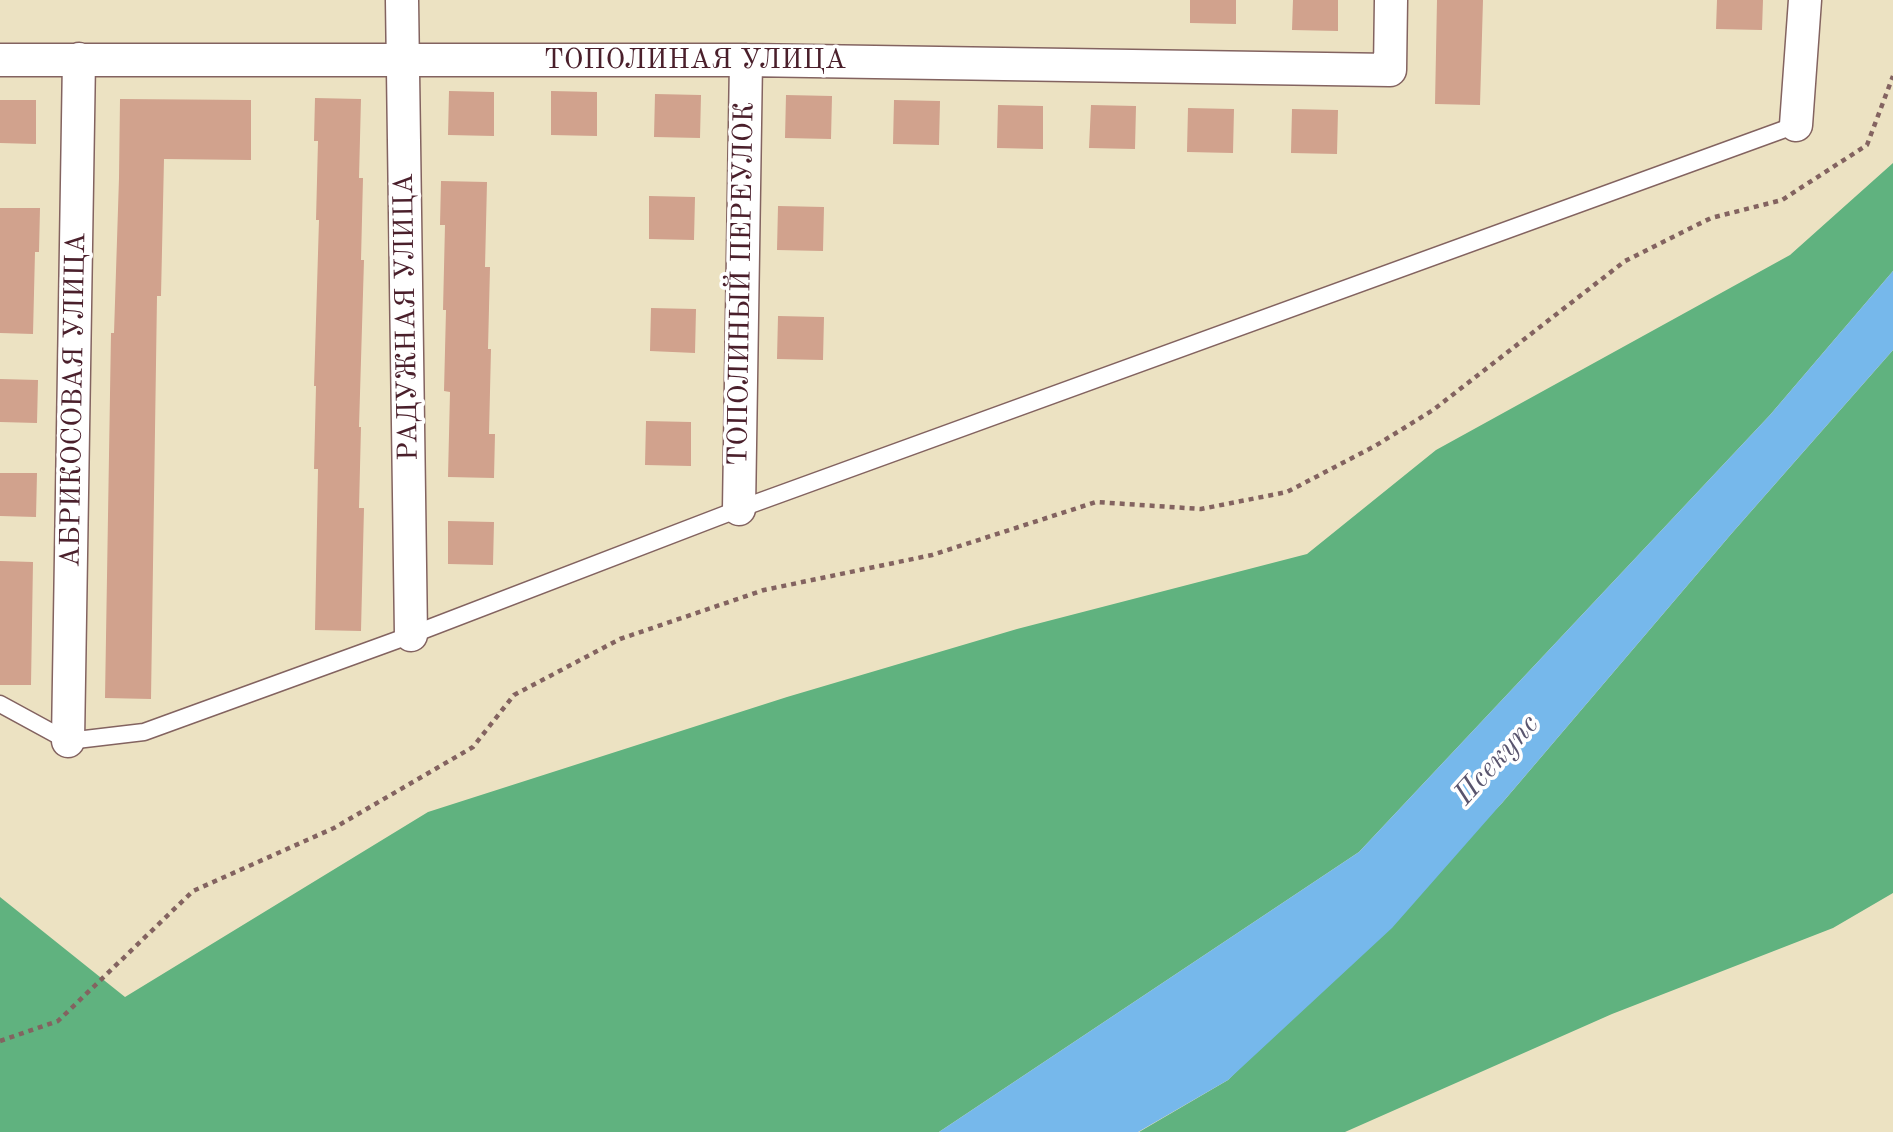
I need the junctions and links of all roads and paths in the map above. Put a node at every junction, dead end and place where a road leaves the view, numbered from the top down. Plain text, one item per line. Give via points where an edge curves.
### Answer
1 (402, 0) edge
2 (1391, 0) edge
3 (1805, 0) edge
4 (79, 59) junction
5 (0, 60) edge
6 (403, 60) junction
7 (746, 60) junction
8 (1893, 76) edge
9 (1796, 125) joint
10 (739, 509) junction
11 (411, 635) junction
12 (0, 704) edge
13 (68, 741) junction
14 (0, 1041) edge

1 - 6 street, РАДУЖНАЯ УЛИЦА
2 - 7 street, ТОПОЛИНАЯ УЛИЦА via 1390,70
3 - 9 street
4 - 5 street, ТОПОЛИНАЯ УЛИЦА
4 - 6 street, ТОПОЛИНАЯ УЛИЦА
4 - 13 street, АБРИКОСОВАЯ УЛИЦА
6 - 7 street, ТОПОЛИНАЯ УЛИЦА
6 - 11 street, РАДУЖНАЯ УЛИЦА
7 - 10 street, ТОПОЛИНЫЙ ПЕРЕУЛОК
8 - 14 path via 1867,145 1782,200 1711,218 1625,261 1433,410 1287,492 1201,509 1096,502 932,555 764,590 620,639 514,695 472,747 334,828 193,891 58,1021
9 - 10 lane
10 - 11 lane
11 - 13 lane via 144,732
12 - 13 lane

